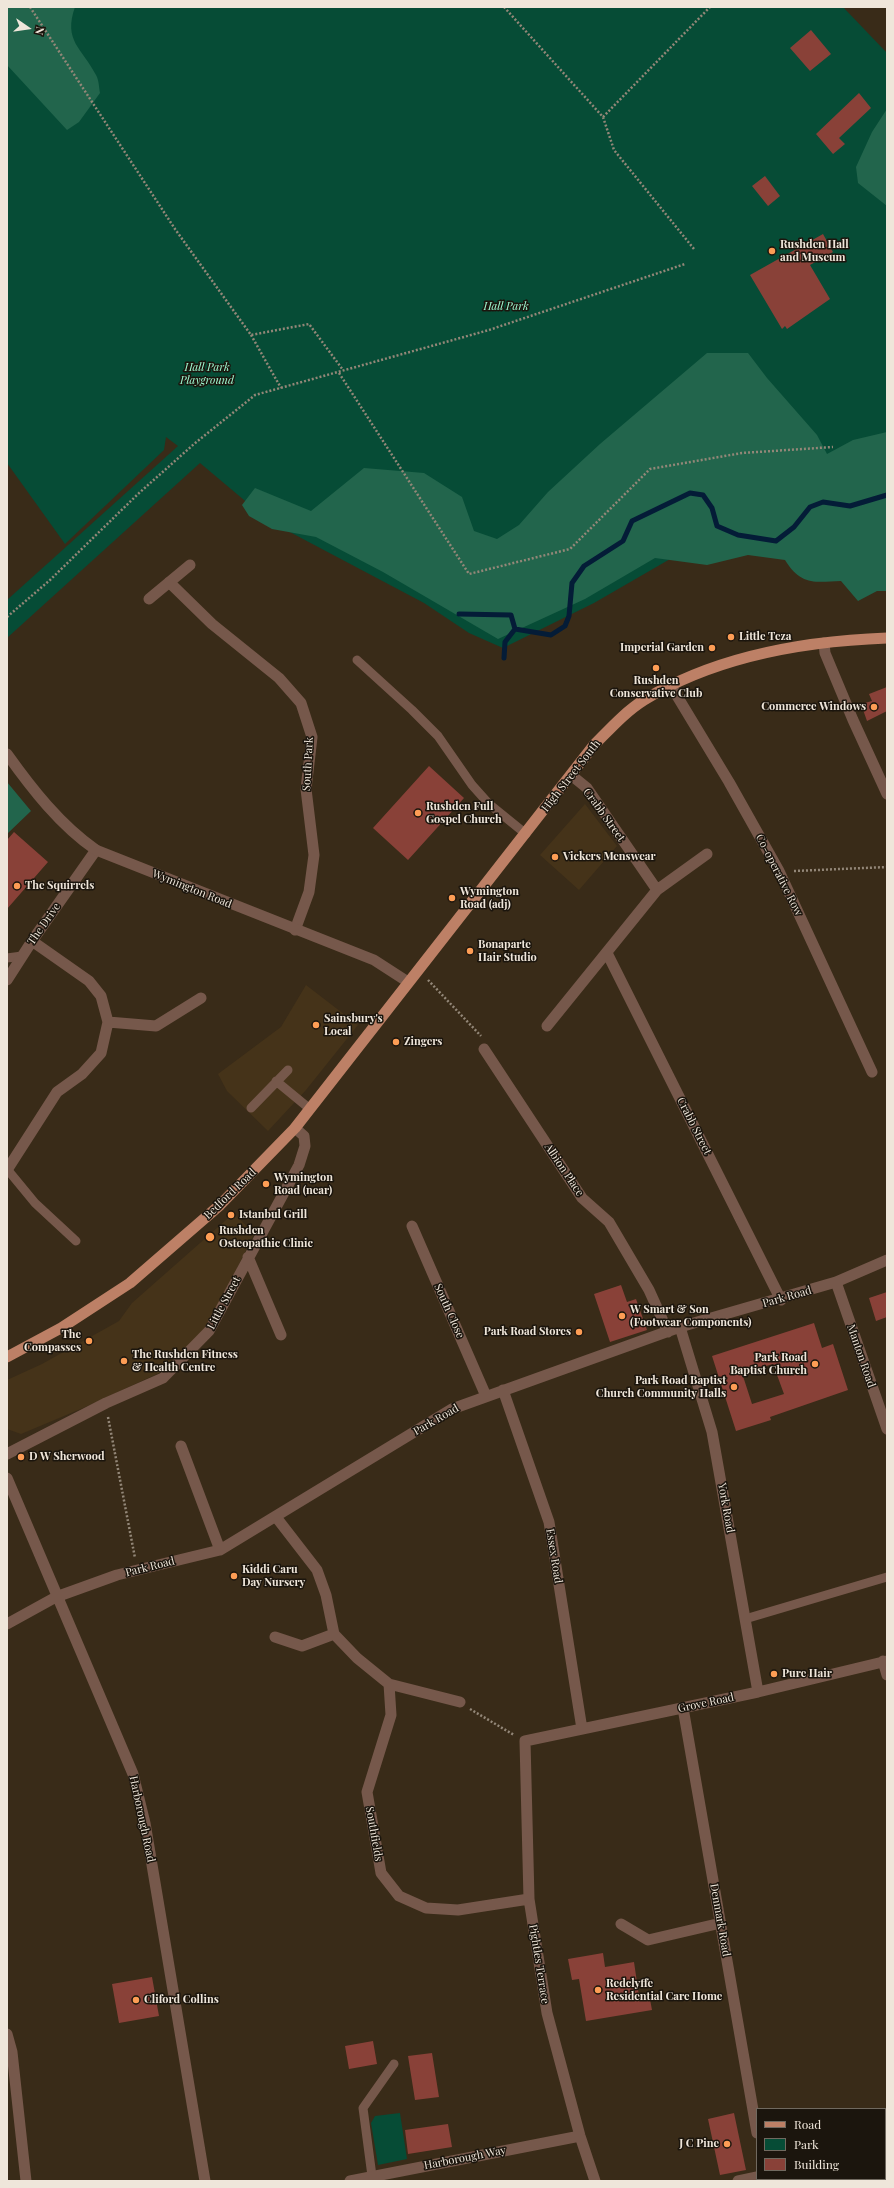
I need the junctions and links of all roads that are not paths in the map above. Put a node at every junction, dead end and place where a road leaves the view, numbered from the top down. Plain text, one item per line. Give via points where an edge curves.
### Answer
1 (190, 565) dead end
2 (169, 582) junction
3 (149, 600) dead end
4 (887, 638) edge
5 (824, 643) junction
6 (357, 660) dead end
7 (671, 686) junction
8 (7, 754) edge
9 (571, 775) junction
10 (887, 794) edge
11 (526, 834) junction
12 (96, 850) junction
13 (707, 854) dead end
14 (657, 890) junction
15 (295, 930) junction
16 (32, 941) junction
17 (607, 953) junction
18 (22, 956) junction
19 (7, 958) edge
20 (7, 980) edge
21 (408, 982) junction
22 (201, 998) dead end
23 (108, 1022) junction
24 (547, 1026) dead end
25 (484, 1049) road end
26 (288, 1070) dead end
27 (872, 1072) dead end
28 (276, 1082) junction
29 (251, 1108) dead end
30 (310, 1109) junction
31 (295, 1128) junction
32 (7, 1169) edge
33 (412, 1226) dead end
34 (76, 1241) dead end
35 (248, 1257) junction
36 (887, 1260) edge
37 (836, 1282) junction
38 (781, 1300) junction
39 (680, 1327) junction
40 (668, 1332) junction
41 (282, 1335) dead end
42 (8, 1355) edge
43 (503, 1390) junction
44 (486, 1396) junction
45 (887, 1429) edge
46 (181, 1446) dead end
47 (7, 1454) edge
48 (7, 1478) edge
49 (276, 1517) junction
50 (220, 1550) junction
51 (887, 1578) edge
52 (56, 1597) junction
53 (745, 1619) junction
54 (7, 1624) edge
55 (334, 1634) junction
56 (276, 1637) dead end
57 (885, 1661) edge
58 (887, 1675) edge
59 (389, 1684) junction
60 (758, 1692) junction
61 (460, 1702) road end
62 (683, 1708) junction
63 (582, 1729) junction
64 (525, 1741) joint
65 (529, 1899) junction
66 (720, 1923) junction
67 (621, 1924) dead end
68 (7, 2034) edge
69 (394, 2064) dead end
70 (756, 2127) edge
71 (580, 2136) junction
72 (372, 2176) junction
73 (756, 2177) edge
74 (26, 2181) edge
75 (205, 2181) edge
76 (350, 2181) edge
77 (595, 2181) edge
78 (738, 2181) edge

1 - 2 street
2 - 3 street
2 - 15 street, South Park via 212,624 279,678 301,703 312,737 306,789 314,855 309,892
4 - 5 main road, High Street South
5 - 7 main road, High Street South via 745,658
5 - 10 street via 825,653
6 - 11 lane via 438,736 472,785 489,804
7 - 9 main road, High Street South via 643,701 619,720 594,744
7 - 27 street, Co-operative Row via 780,871
8 - 12 street, Wymington Road via 32,788 70,829
9 - 11 main road, High Street South
9 - 14 street, Crabb Street via 587,788
11 - 21 main road, High Street South via 461,912
12 - 15 street, Wymington Road
12 - 16 street, The Drive
13 - 14 street
14 - 17 street
15 - 21 street, Wymington Road via 374,960
16 - 18 street, The Drive
16 - 23 street via 88,981 101,996
17 - 24 street
17 - 38 street, Crabb Street
18 - 19 lane
18 - 20 street, The Drive
21 - 30 main road, Bedford Road
22 - 23 street via 156,1026
23 - 32 street via 101,1053 82,1074 57,1092
25 - 40 street, Albion Place via 582,1198 608,1222 649,1290
26 - 28 lane
28 - 29 lane
28 - 30 lane
30 - 31 main road, Bedford Road
31 - 35 street, Little Street via 304,1136 305,1146 299,1165
31 - 42 main road, Bedford Road via 220,1205 130,1283 61,1328
32 - 34 lane via 35,1203
33 - 44 street, South Close
35 - 41 street
35 - 47 street, Little Street via 209,1331 163,1378 106,1403
36 - 37 street, Park Road
37 - 38 street, Park Road
37 - 45 street, Manton Road
38 - 39 street, Park Road
39 - 40 street, Park Road
39 - 53 street, York Road via 712,1432
40 - 43 street, Park Road
43 - 44 street, Park Road
43 - 63 street, Essex Road via 549,1522
44 - 49 street, Park Road via 452,1409
46 - 50 street
48 - 52 street, Harborough Road
49 - 50 street, Park Road
49 - 55 street via 317,1570 326,1595
50 - 52 street, Park Road via 118,1575
51 - 53 lane
52 - 54 street, Park Road
52 - 75 street, Harborough Road via 133,1774 145,1823
53 - 60 street, York Road
55 - 56 street via 302,1646
55 - 59 street via 357,1658
57 - 58 street
57 - 60 street, Grove Road
59 - 61 street
59 - 65 street, Southfields via 391,1715 367,1792 381,1872 398,1896 426,1908 458,1910
60 - 62 street, Grove Road
62 - 63 street, Grove Road
62 - 66 street, Denmark Road
63 - 64 street, Grove Road
64 - 65 street, Pightles Terrace
65 - 71 street, Pightles Terrace via 547,2013
66 - 67 street via 648,1940
66 - 70 street, Denmark Road
68 - 74 street via 12,2052
69 - 72 lane via 363,2108
71 - 72 street, Harborough Way
71 - 77 street, Pightles Terrace
72 - 76 street, Harborough Way
73 - 78 street

